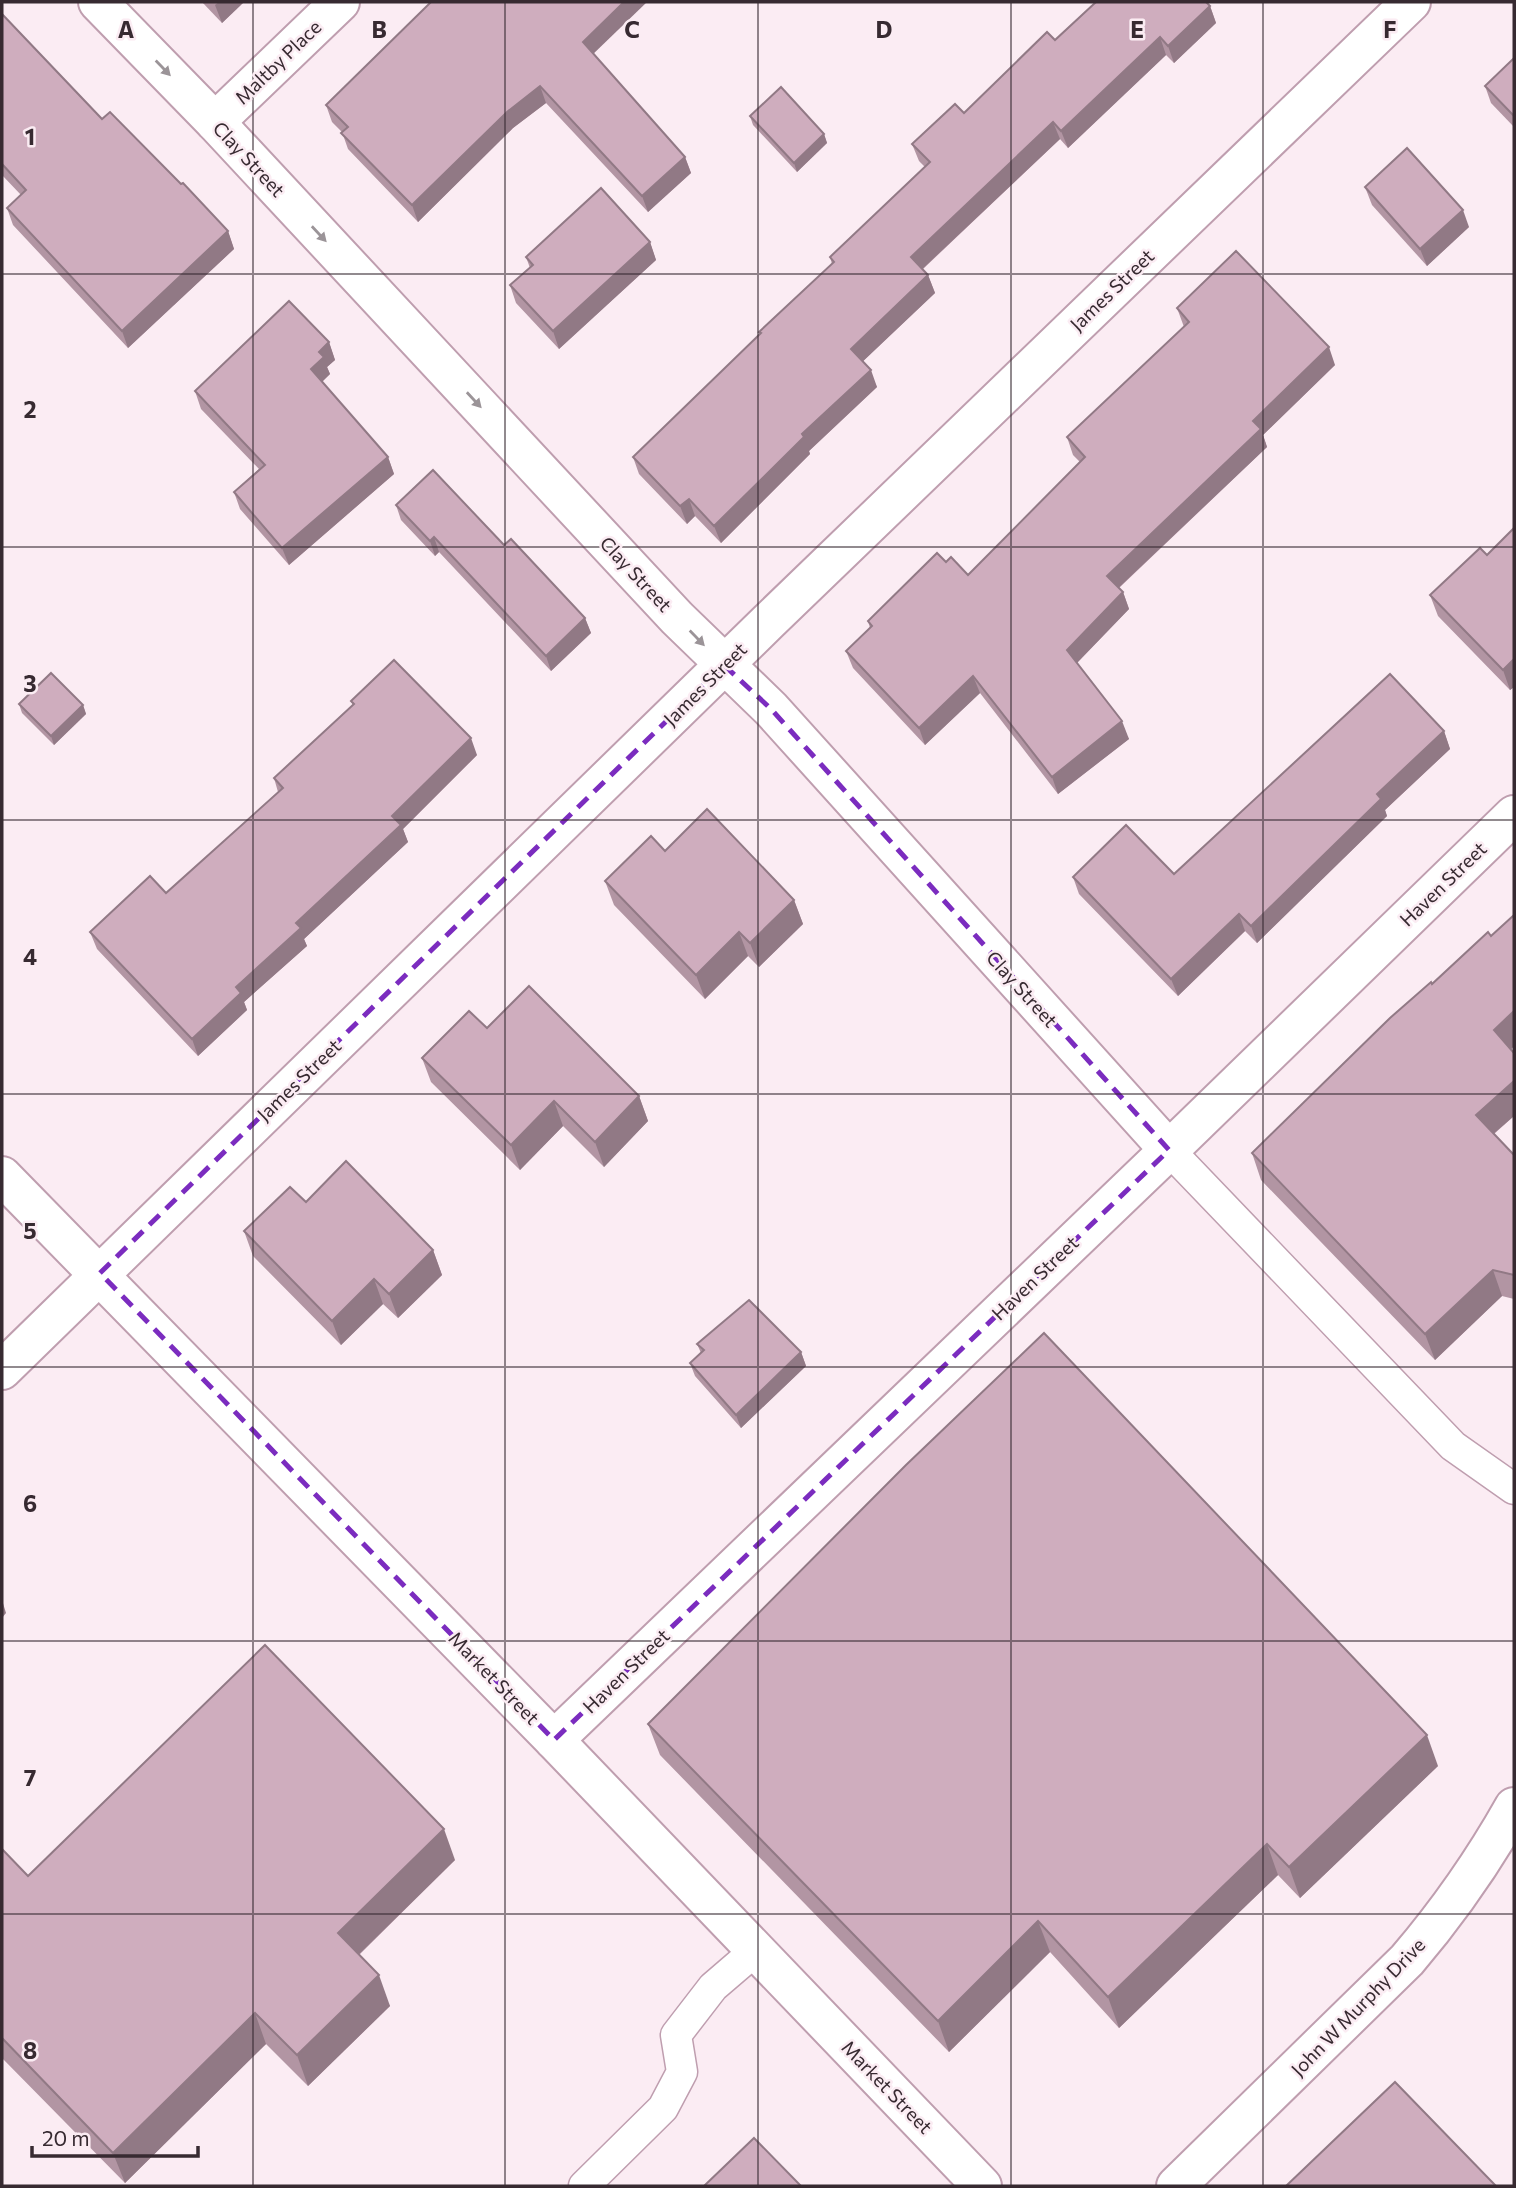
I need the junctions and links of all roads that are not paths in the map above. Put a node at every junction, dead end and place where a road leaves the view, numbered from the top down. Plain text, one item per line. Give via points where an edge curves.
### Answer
1 (98, 2) edge
2 (340, 2) edge
3 (1411, 2) edge
4 (215, 122) junction
5 (723, 665) junction
6 (1514, 814) edge
7 (1169, 1150) junction
8 (2, 1176) edge
9 (100, 1273) junction
10 (2, 1370) edge
11 (1514, 1489) edge
12 (554, 1740) junction
13 (1514, 1807) edge
14 (756, 1950) junction
15 (584, 2186) edge
16 (982, 2186) edge
17 (1177, 2186) edge

1 -> 4 street, Clay Street
2 - 4 street, Maltby Place
3 - 5 street, James Street
4 -> 5 street, Clay Street
5 - 7 street, Clay Street via 771,709
5 - 9 street, James Street
6 - 7 street, Haven Street
7 - 11 lane via 1453,1446
7 - 12 street, Haven Street
8 - 9 street, Market Street
9 - 10 street, James Street
9 - 12 street, Market Street
12 - 14 street, Market Street
13 - 17 street, John W Murphy Drive via 1471,1878 1407,1960
14 - 15 lane via 713,1987 676,2035 682,2072 663,2108
14 - 16 street, Market Street

